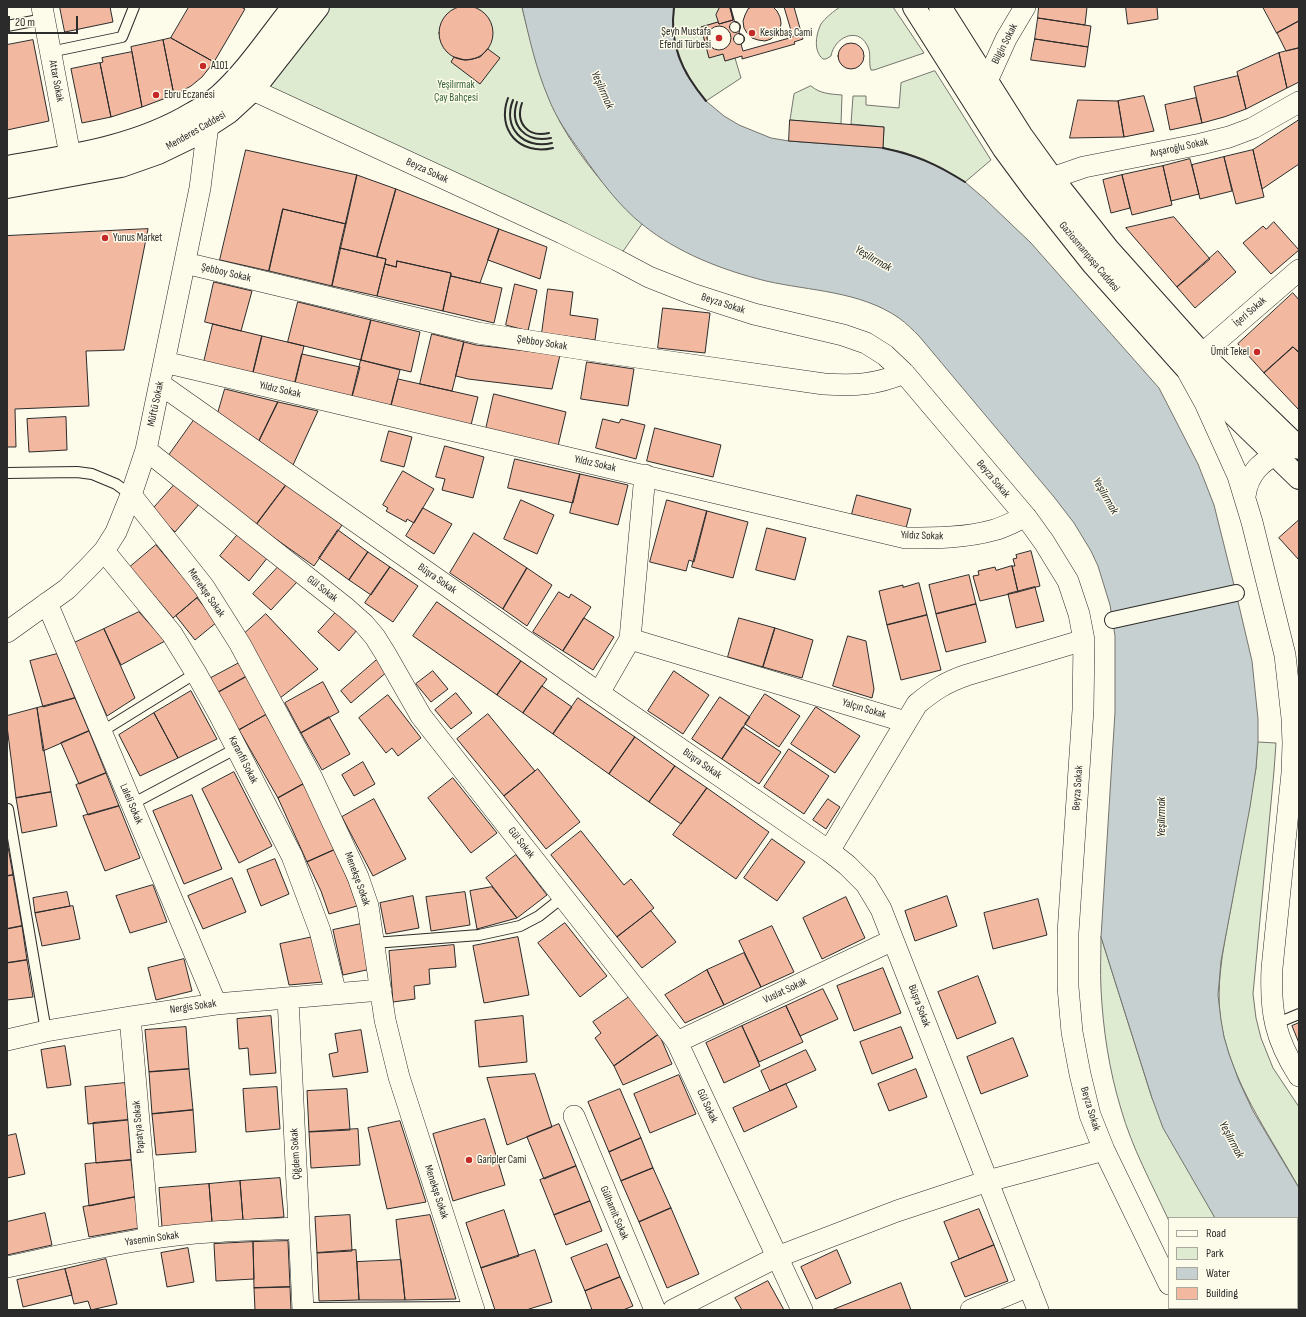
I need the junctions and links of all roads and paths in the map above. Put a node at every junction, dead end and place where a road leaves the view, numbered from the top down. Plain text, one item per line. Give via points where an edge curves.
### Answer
1 (134, 7) edge
2 (293, 7) edge
3 (318, 7) edge
4 (914, 7) edge
5 (940, 7) edge
6 (1025, 7) edge
7 (43, 13) edge
8 (7, 26) edge
9 (50, 52) junction
10 (987, 81) junction
11 (253, 90) junction
12 (1299, 102) edge
13 (205, 117) junction
14 (70, 155) junction
15 (7, 167) edge
16 (1052, 178) junction
17 (7, 187) edge
18 (185, 263) junction
19 (1299, 270) edge
20 (1194, 361) junction
21 (164, 362) junction
22 (904, 373) junction
23 (160, 384) junction
24 (1292, 446) edge
25 (146, 450) junction
26 (7, 472) edge
27 (645, 476) junction
28 (1299, 478) edge
29 (131, 495) junction
30 (1244, 496) junction
31 (1026, 517) junction
32 (104, 551) junction
33 (1236, 593) dead end
34 (47, 603) junction
35 (1113, 620) dead end
36 (7, 632) edge
37 (630, 639) junction
38 (1084, 640) junction
39 (1285, 655) junction
40 (1299, 671) edge
41 (196, 673) junction
42 (599, 693) junction
43 (906, 722) junction
44 (101, 732) junction
45 (237, 748) junction
46 (132, 804) junction
47 (8, 809) dead end
48 (829, 851) junction
49 (563, 897) junction
50 (893, 940) junction
51 (374, 943) junction
52 (381, 990) junction
53 (336, 994) junction
54 (288, 998) junction
55 (216, 1004) junction
56 (1299, 1014) edge
57 (130, 1016) junction
58 (1275, 1024) junction
59 (46, 1031) junction
60 (7, 1040) edge
61 (677, 1042) junction
62 (1299, 1076) edge
63 (574, 1116) dead end
64 (1104, 1150) junction
65 (988, 1181) junction
66 (299, 1228) junction
67 (149, 1238) junction
68 (777, 1257) junction
69 (7, 1267) edge
70 (1168, 1282) edge
71 (1029, 1286) junction
72 (474, 1308) edge
73 (303, 1309) edge
74 (655, 1310) edge
75 (673, 1310) edge
76 (802, 1310) edge
77 (971, 1310) edge
78 (1038, 1310) edge

1 - 9 lane via 122,37
2 - 13 main road, Menderes Caddesi via 218,97
3 - 11 main road, Menderes Caddesi
4 - 20 main road, Gaziosmanpaşa Caddesi via 1004,148 1035,191 1093,264
5 - 10 main road, Gaziosmanpaşa Caddesi
6 - 10 street, Bilgin Sokak via 1006,39
7 - 8 lane
7 - 9 street, Attar Sokak
9 - 14 street, Attar Sokak
10 - 16 main road, Gaziosmanpaşa Caddesi
11 - 13 main road, Menderes Caddesi via 229,112
11 - 22 street, Beyza Sokak via 555,230 649,277 754,314 866,343 885,355
12 - 16 street, Avşaroğlu Sokak via 1252,128 1229,137 1084,167
13 - 14 main road, Menderes Caddesi via 183,119 116,146
13 - 17 main road, Menderes Caddesi via 191,137 158,153 121,166
13 - 18 street, Müftü Sokak via 200,188
14 - 15 main road, Menderes Caddesi
16 - 20 main road, Gaziosmanpaşa Caddesi
18 - 21 street, Müftü Sokak
18 - 22 street, Şebboy Sokak via 478,333 608,353 848,386 885,381
19 - 20 street, İşeri Sokak
20 - 24 main road, Gaziosmanpaşa Caddesi
20 - 30 street via 1205,403 1238,476
21 - 23 street, Müftü Sokak
21 - 27 street, Yıldız Sokak
22 - 31 street, Beyza Sokak
23 - 25 street, Müftü Sokak
23 - 42 street, Büşra Sokak
24 - 28 main road, Gaziosmanpaşa Caddesi
24 - 30 street via 1256,469 1248,480
25 - 29 street, Müftü Sokak
25 - 49 street, Gül Sokak via 364,624 385,653 421,716
26 - 29 lane via 92,474 116,484
27 - 31 street, Yıldız Sokak via 906,538 970,535 995,530
27 - 37 street
29 - 32 street, Müftü Sokak via 116,532
29 - 51 street, Menekşe Sokak via 204,587 240,644 312,778 358,877 368,906
30 - 39 street
31 - 38 street, Beyza Sokak via 1068,581
32 - 34 street, Müftü Sokak via 67,589
32 - 41 street, Karanfil Sokak via 172,634
33 - 35 street
34 - 36 street, Müftü Sokak
34 - 44 street, Laleli Sokak
37 - 42 street
37 - 43 street, Yalçın Sokak
38 - 43 street via 949,681 917,704
38 - 64 street, Beyza Sokak via 1083,710 1068,933 1068,987 1072,1032 1080,1074 1090,1115
39 - 40 street
39 - 58 street via 1293,743 1270,993
41 - 44 lane
41 - 45 street, Karanfil Sokak
42 - 48 street, Büşra Sokak
43 - 48 street
44 - 46 street, Laleli Sokak
45 - 46 lane
45 - 53 street, Karanfil Sokak via 292,856 320,931
46 - 55 street, Laleli Sokak
47 - 59 lane
48 - 50 street, Büşra Sokak via 866,884 881,909
49 - 51 lane via 539,916 520,926 478,935
49 - 61 street, Gül Sokak
50 - 61 street, Vuslat Sokak
50 - 65 street, Büşra Sokak
51 - 52 street, Menekşe Sokak
52 - 53 street, Nergis Sokak
52 - 72 street, Menekşe Sokak via 385,1020 399,1077
53 - 54 street, Nergis Sokak
54 - 55 street, Nergis Sokak
54 - 66 street, Çiğdem Sokak
55 - 57 street, Nergis Sokak
56 - 58 lane
57 - 59 street, Nergis Sokak
57 - 67 street, Papatya Sokak
58 - 62 street via 1288,1060
59 - 60 street, Nergis Sokak
61 - 68 street, Gül Sokak
63 - 74 street, Gülhamit Sokak
64 - 65 street
64 - 70 street, Beyza Sokak
65 - 68 street via 897,1211
65 - 71 street, Büşra Sokak
66 - 67 street, Yasemin Sokak via 208,1232
66 - 73 street, Çiğdem Sokak
67 - 69 street, Yasemin Sokak
68 - 75 street
68 - 76 street, Gül Sokak
71 - 77 street
71 - 78 street, Büşra Sokak
72 - 73 lane

